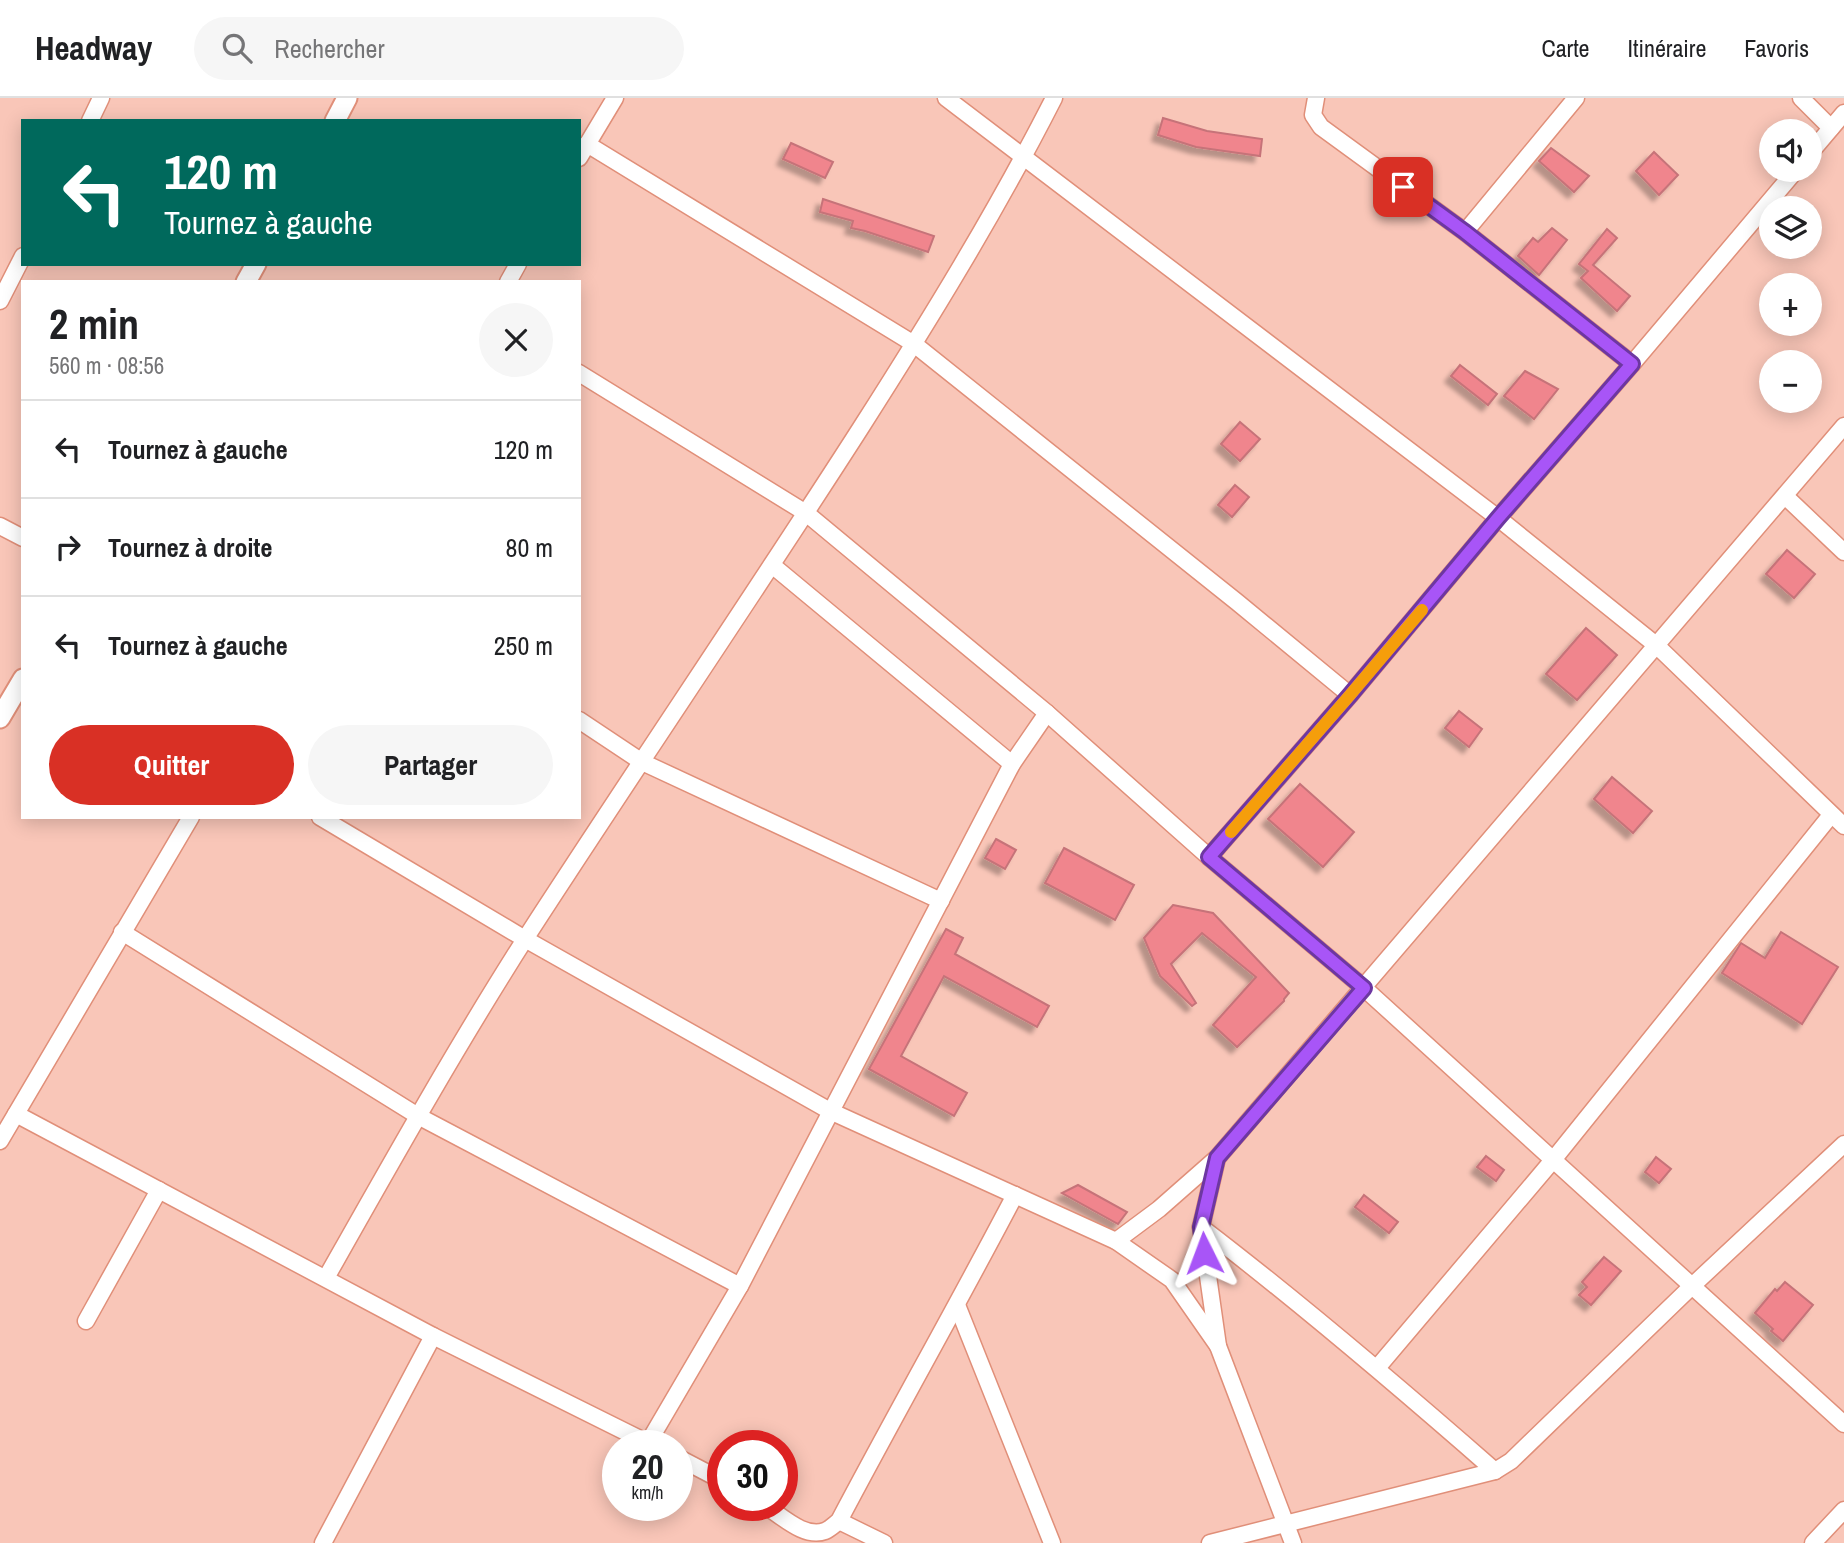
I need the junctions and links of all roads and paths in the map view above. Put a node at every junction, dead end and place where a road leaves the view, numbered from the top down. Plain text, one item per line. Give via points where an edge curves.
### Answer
1 (101, 98) edge
2 (346, 98) edge
3 (615, 98) edge
4 (946, 98) edge
5 (1054, 98) edge
6 (1316, 98) edge
7 (1576, 98) edge
8 (1801, 98) edge
9 (1844, 113) edge
10 (92, 119) edge
11 (336, 119) edge
12 (1831, 128) junction
13 (1822, 139) edge
14 (583, 151) edge
15 (1024, 158) junction
16 (1786, 182) edge
17 (1465, 232) junction
18 (21, 260) edge
19 (1, 297) edge
20 (914, 344) junction
21 (1632, 364) junction
22 (581, 374) edge
23 (1844, 426) edge
24 (1785, 496) junction
25 (806, 513) junction
26 (1498, 518) junction
27 (0, 526) edge
28 (21, 537) edge
29 (1844, 552) edge
30 (772, 565) junction
31 (1656, 645) junction
32 (21, 682) edge
33 (1350, 695) junction
34 (1047, 713) junction
35 (0, 718) edge
36 (581, 721) edge
37 (642, 762) junction
38 (1012, 764) junction
39 (190, 819) edge
40 (323, 819) edge
41 (1838, 821) edge
42 (1209, 857) junction
43 (941, 901) junction
44 (122, 932) junction
45 (525, 939) junction
46 (1364, 988) junction
47 (830, 1111) junction
48 (16, 1114) junction
49 (418, 1116) junction
50 (0, 1141) edge
51 (1844, 1143) edge
52 (1217, 1158) junction
53 (1553, 1160) junction
54 (159, 1190) junction
55 (1015, 1195) junction
56 (1201, 1227) junction
57 (1116, 1241) junction
58 (326, 1278) junction
59 (740, 1286) junction
60 (1692, 1286) junction
61 (957, 1305) junction
62 (86, 1321) dead end
63 (433, 1336) junction
64 (1218, 1346) junction
65 (1377, 1368) junction
66 (1844, 1424) edge
67 (623, 1430) edge
68 (659, 1430) edge
69 (1495, 1471) junction
70 (1844, 1510) edge
71 (787, 1521) edge
72 (839, 1521) junction
73 (1286, 1524) junction
74 (323, 1543) edge
75 (884, 1543) edge
76 (1052, 1543) edge
77 (1210, 1543) edge
78 (1293, 1543) edge
79 (1812, 1543) edge

1 - 10 street
2 - 11 street
3 - 14 street
4 - 15 street
5 - 15 street
6 - 17 street via 1313,115 1321,127
7 - 17 street
8 - 12 street
9 - 12 street
12 - 13 street
14 - 20 street
15 - 20 street
15 - 26 street
16 - 21 street
17 - 21 street
18 - 19 street
20 - 25 street
20 - 33 street
21 - 26 street
22 - 25 street
23 - 24 street
24 - 29 street
24 - 31 street
25 - 30 street
25 - 34 street
26 - 31 street
26 - 33 street
27 - 28 street
30 - 37 street
30 - 38 street
31 - 41 street
31 - 46 street
32 - 35 street
33 - 42 street
34 - 38 street
34 - 42 street
36 - 37 street
37 - 43 street
37 - 45 street
38 - 43 street
39 - 44 street
40 - 45 street
41 - 53 street
42 - 46 street
43 - 47 street
44 - 48 street
44 - 49 street
45 - 47 street
45 - 49 street
46 - 52 street
46 - 53 street
47 - 55 street
47 - 59 street
48 - 50 street
48 - 54 street
49 - 58 street
49 - 59 street
51 - 60 street
52 - 56 street
52 - 57 street
53 - 60 street
53 - 65 street
54 - 58 street
54 - 62 street
55 - 57 street
55 - 61 street
56 - 64 street
56 - 65 street
57 - 64 street via 1172,1280
58 - 63 street
59 - 68 street
60 - 66 street
60 - 69 street via 1511,1461
61 - 72 street
61 - 76 street
63 - 67 street
63 - 74 street
64 - 73 street
65 - 69 street
69 - 73 street
70 - 79 street
71 - 72 street via 812,1533 826,1531
72 - 75 street
73 - 77 street
73 - 78 street

